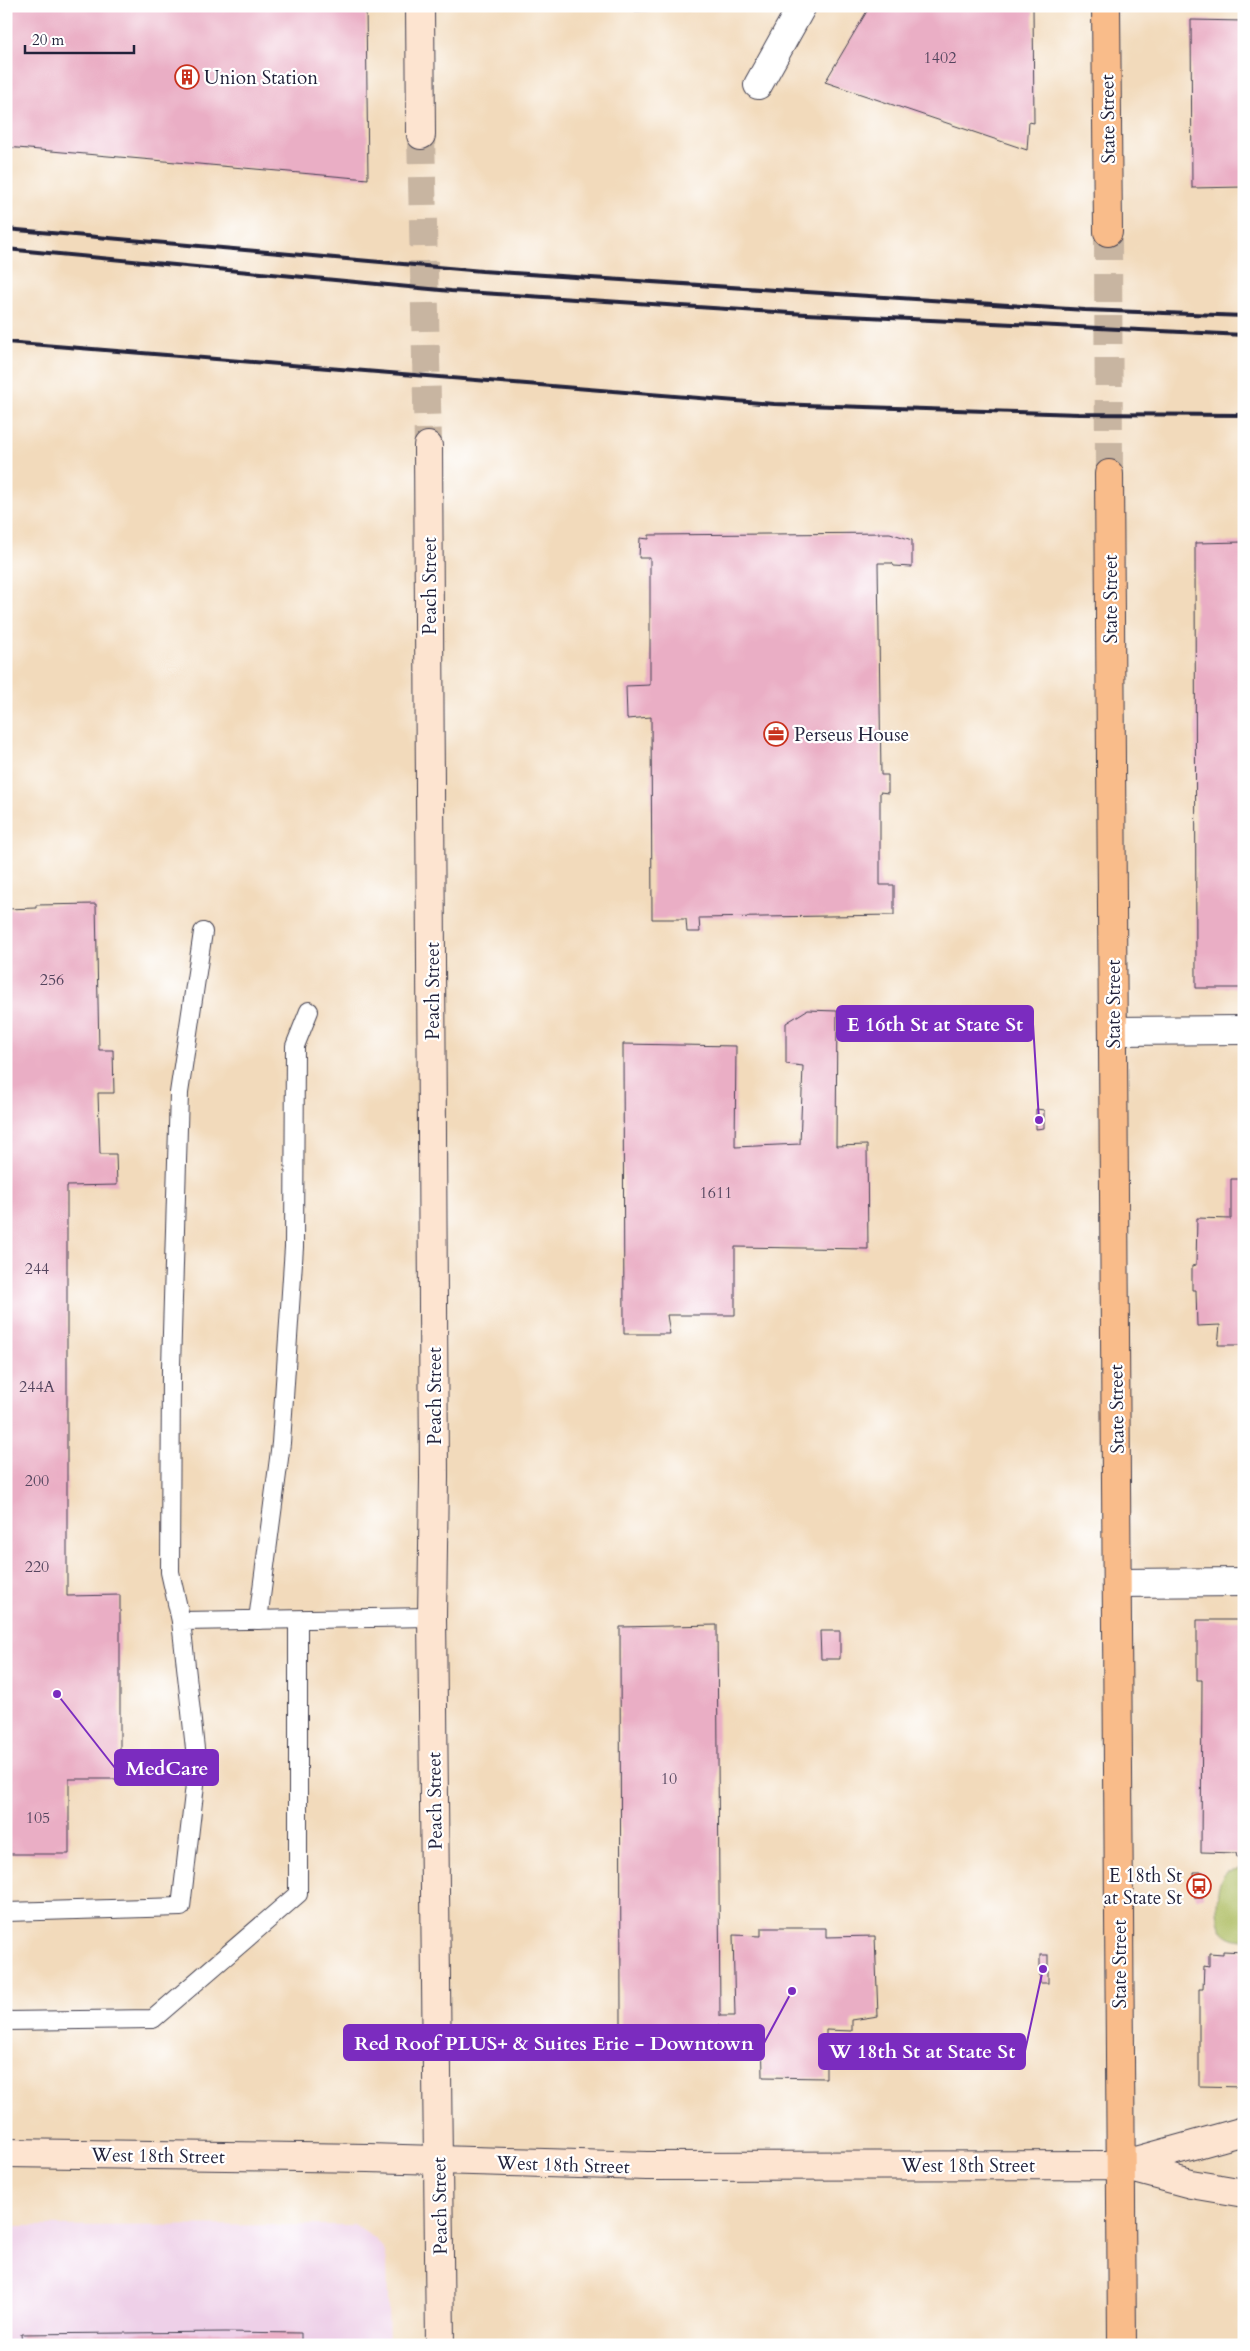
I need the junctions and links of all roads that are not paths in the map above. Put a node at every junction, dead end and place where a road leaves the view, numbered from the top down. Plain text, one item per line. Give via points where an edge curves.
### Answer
1 (420, 6) edge
2 (802, 6) edge
3 (1106, 6) edge
4 (758, 85) dead end
5 (421, 135) tunnel mouth
6 (1108, 232) tunnel mouth
7 (428, 446) tunnel mouth
8 (1110, 474) tunnel mouth
9 (203, 932) dead end
10 (309, 1011) dead end
11 (1244, 1030) edge
12 (1113, 1031) junction
13 (1244, 1582) edge
14 (1117, 1583) junction
15 (432, 1618) junction
16 (258, 1620) junction
17 (298, 1620) junction
18 (181, 1621) junction
19 (6, 1912) edge
20 (6, 2021) edge
21 (1244, 2131) edge
22 (6, 2153) edge
23 (438, 2160) junction
24 (1120, 2165) junction
25 (1244, 2193) edge
26 (440, 2345) edge
27 (1122, 2345) edge

1 - 5 main road
2 - 4 street
3 - 6 main road, State Street
7 - 15 main road, Peach Street via 434,1468
8 - 12 main road, State Street
9 - 18 lane via 179,1093 171,1367 170,1572
10 - 16 lane via 295,1046 294,1247 280,1444
11 - 12 street
12 - 14 main road, State Street
13 - 14 street
14 - 24 main road, State Street
15 - 17 lane
15 - 23 main road, Peach Street
16 - 17 lane
16 - 18 lane
17 - 20 lane via 298,1894 154,2019
18 - 19 lane via 197,1767 181,1906
21 - 24 main road
22 - 23 main road, West 18th Street
23 - 24 main road, West 18th Street via 647,2166
23 - 26 main road, Peach Street
24 - 25 main road via 1191,2184
24 - 27 main road, State Street

